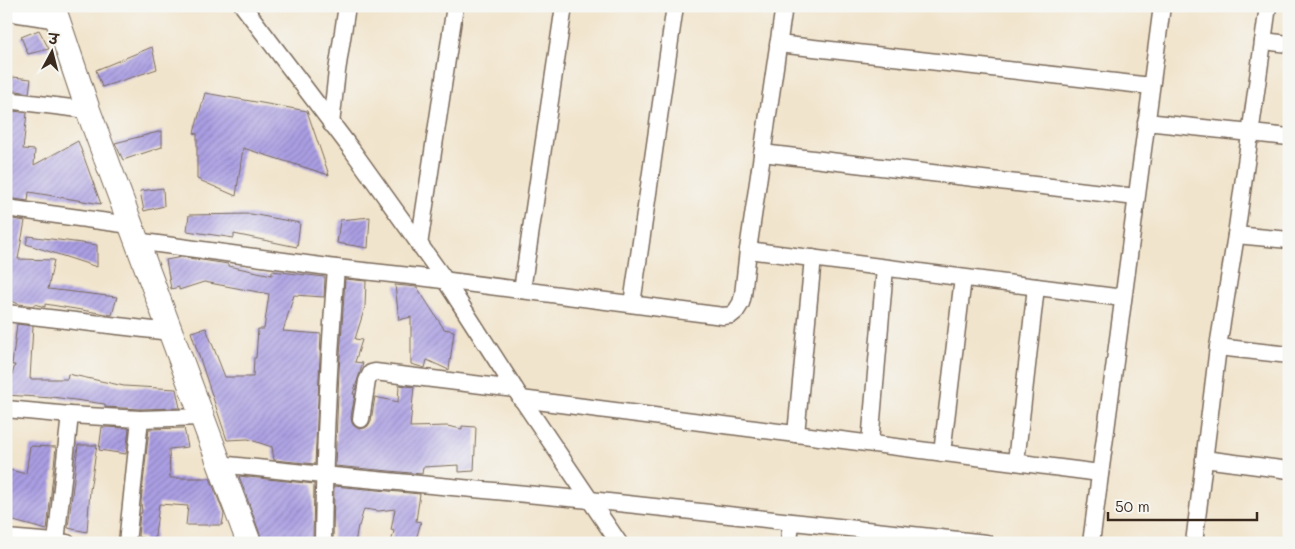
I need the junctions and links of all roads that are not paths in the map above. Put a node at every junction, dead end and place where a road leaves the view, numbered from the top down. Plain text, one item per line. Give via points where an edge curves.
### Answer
1 (243, 6) edge
2 (347, 6) edge
3 (455, 6) edge
4 (564, 6) edge
5 (675, 6) edge
6 (784, 6) edge
7 (1162, 6) edge
8 (1268, 6) edge
9 (6, 12) edge
10 (56, 13) edge
11 (1262, 42) junction
12 (778, 44) junction
13 (1289, 44) edge
14 (1151, 86) junction
15 (6, 100) edge
16 (88, 110) junction
17 (1146, 122) junction
18 (331, 124) junction
19 (1250, 133) junction
20 (1289, 137) edge
21 (762, 153) junction
22 (1136, 197) junction
23 (6, 208) edge
24 (133, 233) junction
25 (1236, 235) junction
26 (1289, 240) edge
27 (419, 245) junction
28 (748, 250) junction
29 (813, 258) junction
30 (336, 268) junction
31 (885, 268) junction
32 (964, 278) junction
33 (444, 280) junction
34 (1036, 287) junction
35 (522, 290) junction
36 (1123, 298) junction
37 (632, 304) junction
38 (6, 313) edge
39 (170, 332) junction
40 (1218, 347) junction
41 (1289, 355) edge
42 (518, 394) junction
43 (6, 408) edge
44 (70, 415) junction
45 (202, 418) junction
46 (361, 419) dead end
47 (140, 420) junction
48 (796, 434) junction
49 (870, 443) junction
50 (942, 453) junction
51 (1204, 459) junction
52 (1016, 462) junction
53 (219, 464) junction
54 (1289, 470) edge
55 (1100, 473) junction
56 (323, 475) junction
57 (590, 500) junction
58 (791, 522) junction
59 (6, 538) edge
60 (896, 538) edge
61 (61, 542) edge
62 (127, 543) edge
63 (249, 543) edge
64 (323, 543) edge
65 (620, 543) edge
66 (789, 543) edge
67 (986, 543) edge
68 (1090, 543) edge
69 (1194, 543) edge

1 - 18 street
2 - 18 street
3 - 27 street
4 - 35 street
5 - 37 street
6 - 12 street
7 - 14 street
8 - 11 street
9 - 10 street
10 - 16 street
11 - 13 street
11 - 19 street
12 - 14 street
12 - 21 street
14 - 17 street
15 - 16 street
16 - 24 street
17 - 19 street
17 - 22 street
18 - 27 street
19 - 20 street
19 - 25 street
21 - 22 street
21 - 28 street
22 - 36 street
23 - 24 street
24 - 30 street
24 - 39 street
25 - 26 street
25 - 40 street
27 - 33 street
28 - 29 street
28 - 37 street via 741,303 731,315
29 - 31 street
29 - 48 street
30 - 33 street
30 - 56 street
31 - 32 street
31 - 49 street
32 - 34 street
32 - 50 street
33 - 35 street
33 - 42 street
34 - 36 street
34 - 52 street
35 - 37 street
36 - 55 street
38 - 39 street
39 - 45 street
40 - 41 street
40 - 51 street
42 - 46 street via 376,372 368,377
42 - 48 street
42 - 57 street
43 - 44 street
44 - 47 street
44 - 61 street
45 - 47 street
45 - 53 street
47 - 62 street
48 - 49 street
49 - 50 street
50 - 52 street
51 - 54 street
51 - 69 street
52 - 55 street
53 - 56 street
53 - 63 street
55 - 68 street
56 - 57 street
56 - 64 street
57 - 58 street
57 - 65 street
58 - 60 street
58 - 66 street
59 - 61 street
60 - 67 street

